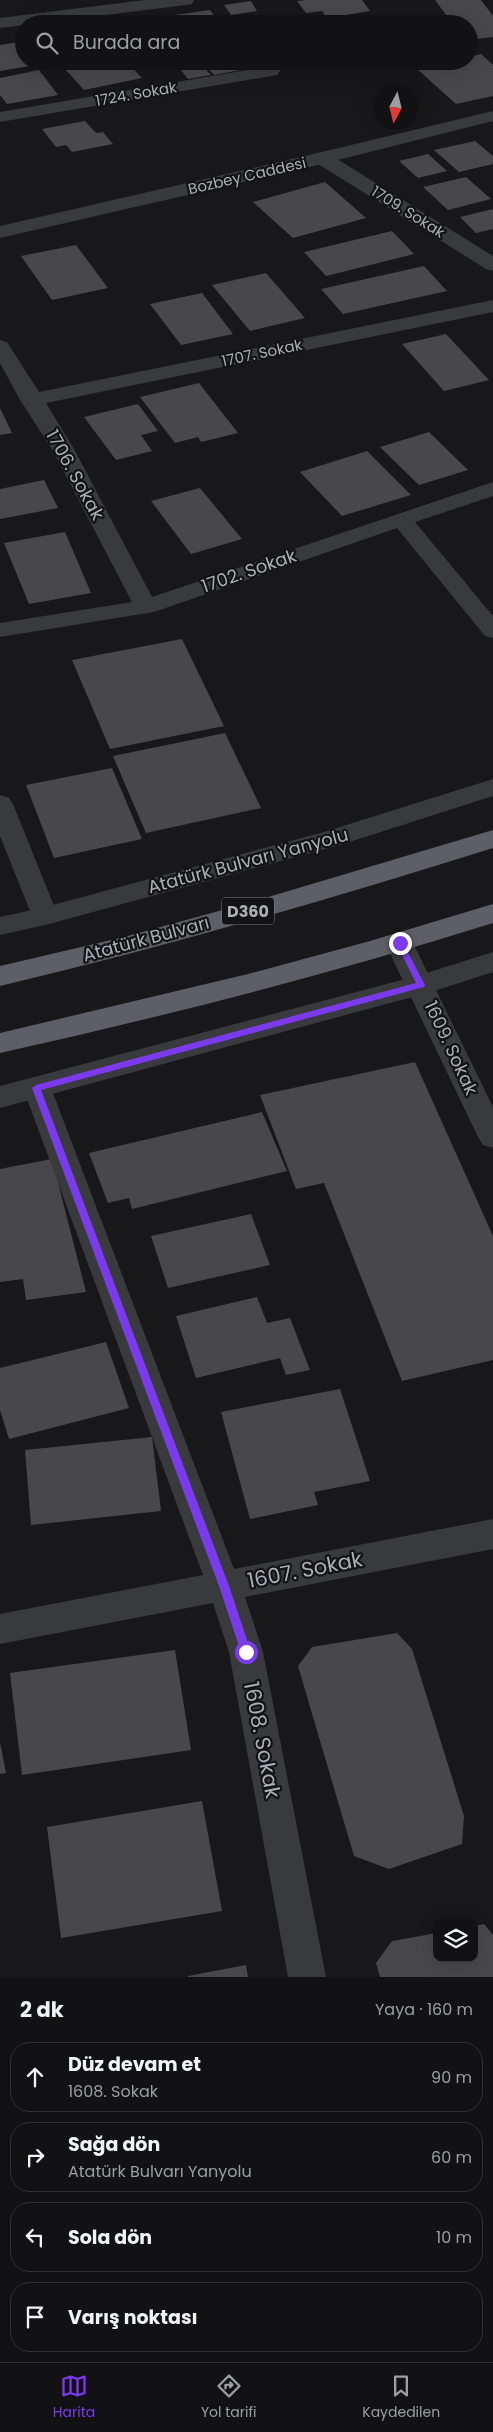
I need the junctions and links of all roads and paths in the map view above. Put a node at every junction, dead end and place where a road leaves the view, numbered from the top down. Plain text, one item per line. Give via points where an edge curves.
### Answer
1 (186, 0) edge
2 (168, 1) edge
3 (61, 15) edge
4 (15, 21) edge
5 (0, 23) edge
6 (271, 71) dead end
7 (493, 116) edge
8 (0, 117) edge
9 (322, 158) junction
10 (0, 232) edge
11 (493, 265) edge
12 (493, 306) edge
13 (0, 346) edge
14 (31, 400) junction
15 (493, 489) edge
16 (401, 518) junction
17 (146, 607) junction
18 (0, 630) edge
19 (493, 631) edge
20 (493, 787) edge
21 (0, 804) edge
22 (493, 839) edge
23 (493, 913) edge
24 (45, 916) junction
25 (0, 926) edge
26 (400, 943) junction
27 (493, 962) edge
28 (0, 976) edge
29 (421, 985) junction
30 (0, 1043) edge
31 (36, 1088) junction
32 (0, 1097) edge
33 (493, 1137) edge
34 (493, 1534) edge
35 (224, 1586) junction
36 (0, 1629) edge
37 (307, 1977) edge

1 - 2 street
2 - 3 street
4 - 5 street
6 - 8 street, 1724. Sokak
7 - 9 street, Bozbey Caddesi
9 - 10 street, Bozbey Caddesi
9 - 11 street, 1709. Sokak
12 - 14 street, 1707. Sokak
13 - 14 street, 1706. Sokak
14 - 17 street, 1706. Sokak via 63,449
15 - 16 street, 1702. Sokak
16 - 17 street, 1702. Sokak
16 - 19 street
17 - 18 street, 1702. Sokak
20 - 24 street, Atatürk Bulvarı Yanyolu via 331,839
21 - 24 street
22 - 28 highway, Atatürk Bulvarı / D360 via 357,882
23 - 26 highway
24 - 25 street, Atatürk Bulvarı Yanyolu
26 - 29 street, 1609. Sokak
26 - 30 highway via 89,1024
27 - 29 street
29 - 31 street
29 - 33 street, 1609. Sokak
31 - 32 street
31 - 35 street, 1608. Sokak
34 - 35 street, 1607. Sokak
35 - 36 street, 1607. Sokak
35 - 37 street, 1608. Sokak via 246,1652

